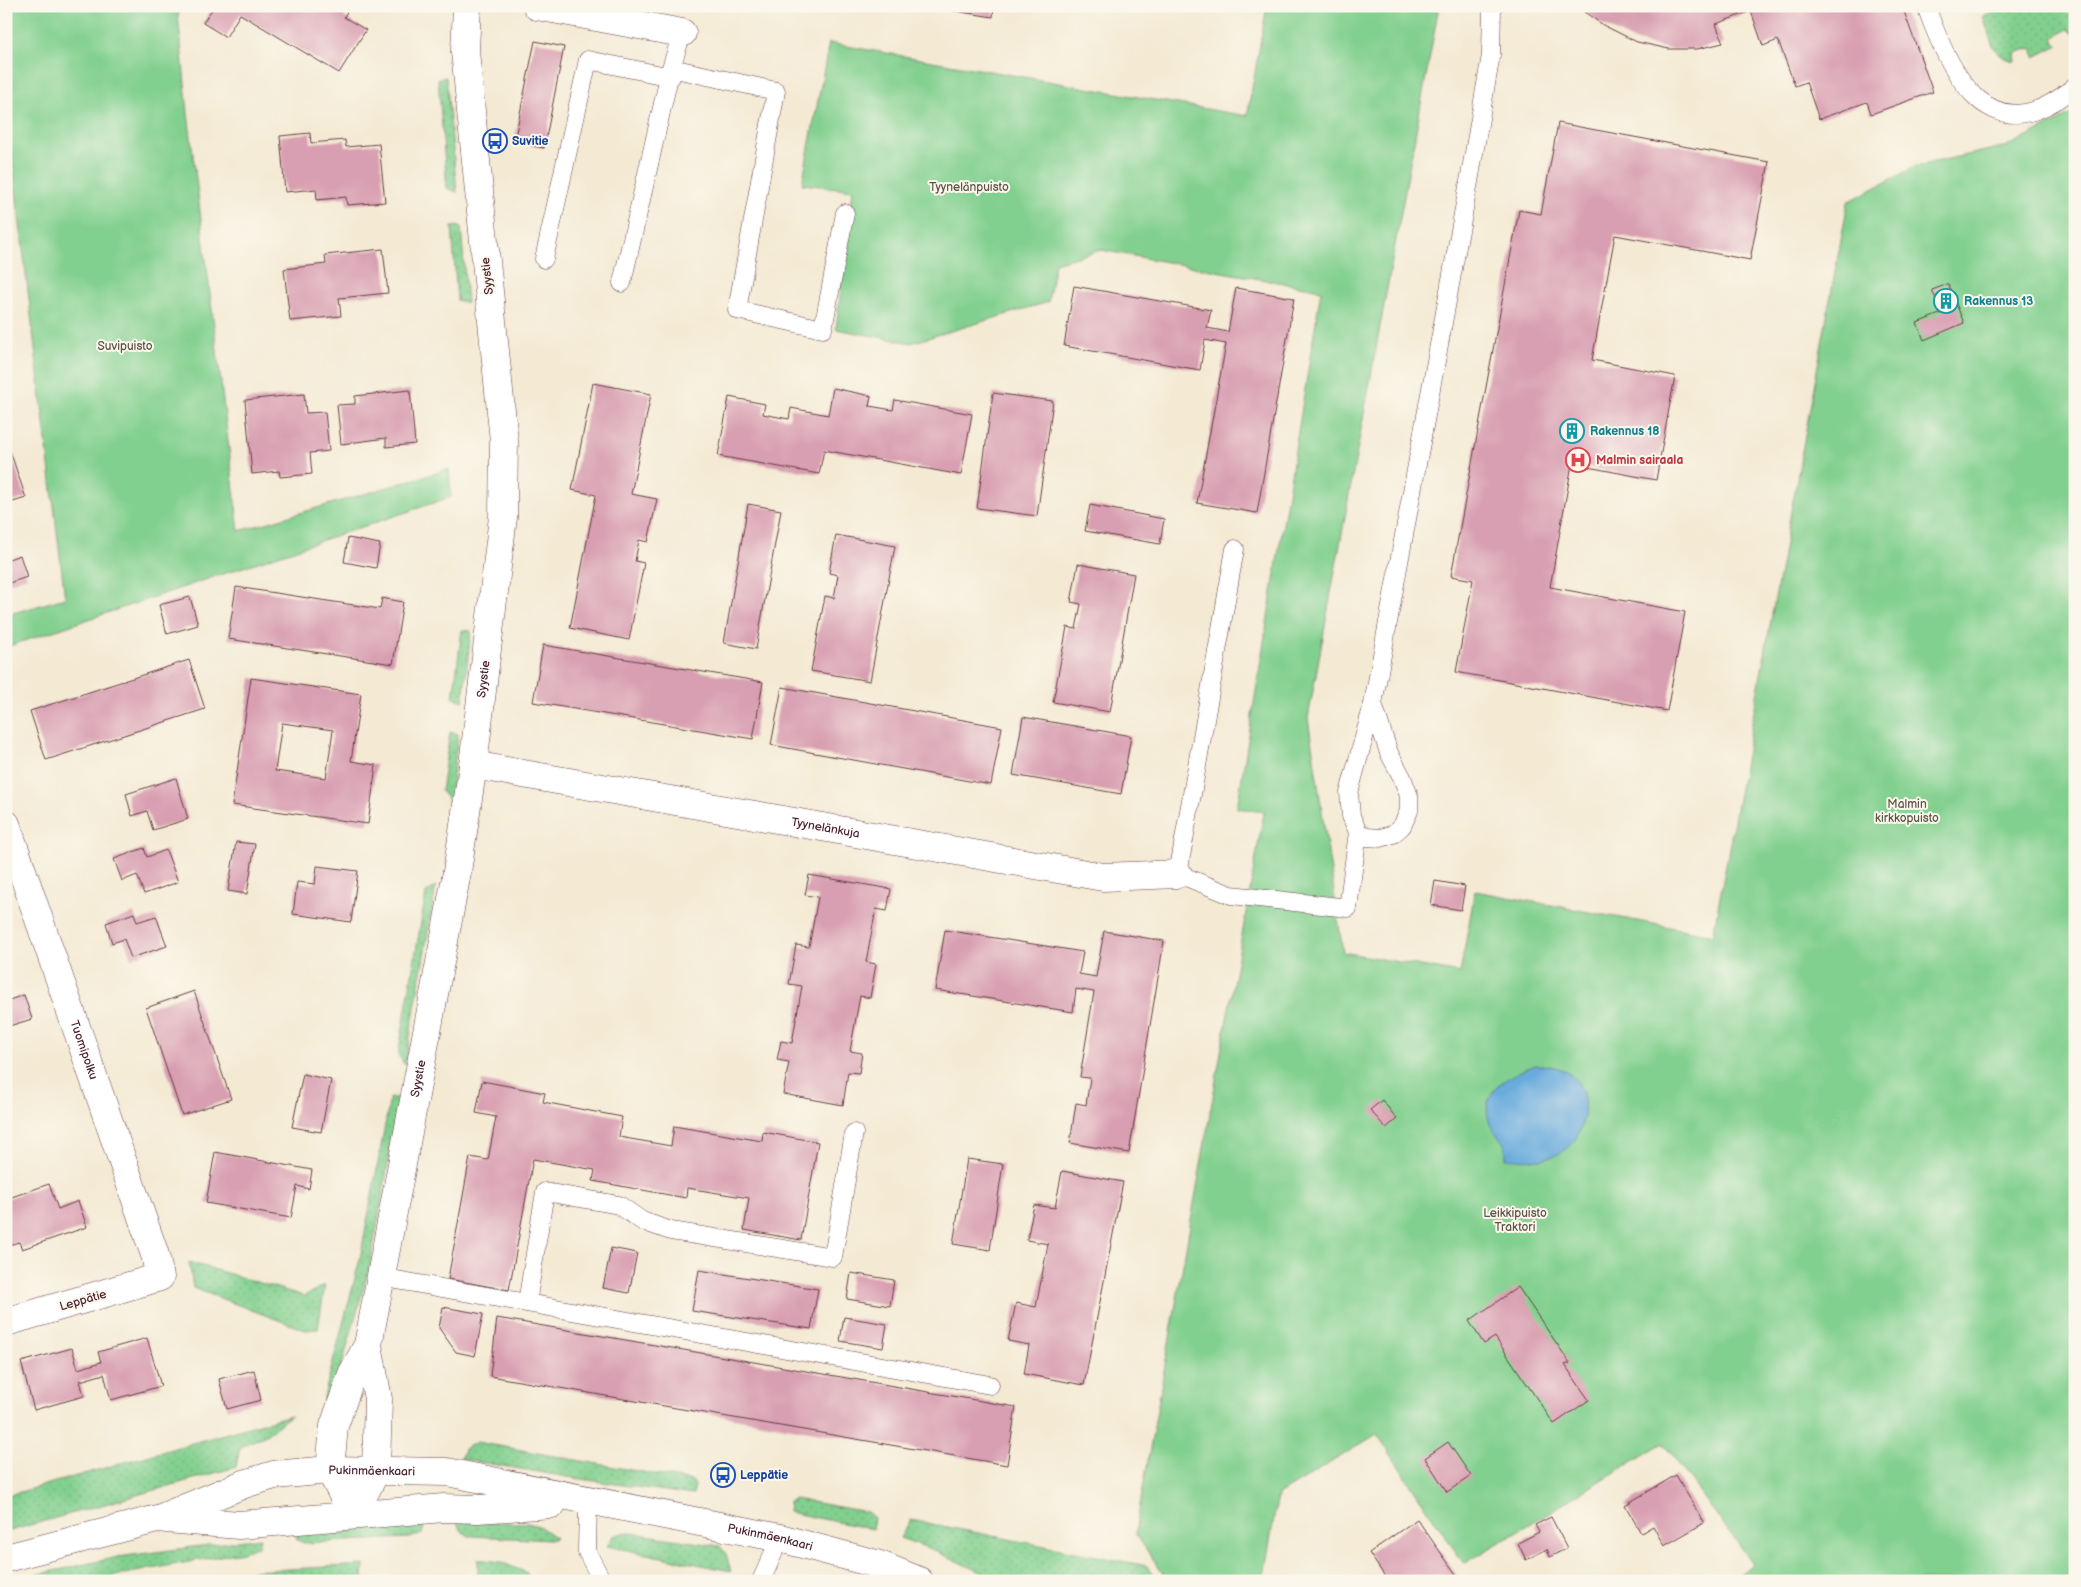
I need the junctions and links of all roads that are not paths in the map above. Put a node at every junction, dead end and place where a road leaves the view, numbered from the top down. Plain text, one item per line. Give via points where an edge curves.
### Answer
1 (467, 6) edge
2 (537, 6) edge
3 (1492, 6) edge
4 (1926, 6) edge
5 (682, 33) joint
6 (671, 73) junction
7 (2075, 86) edge
8 (846, 213) dead end
9 (544, 260) dead end
10 (622, 283) dead end
11 (1235, 548) dead end
12 (1373, 704) junction
13 (1361, 749) junction
14 (1389, 753) junction
15 (473, 765) junction
16 (6, 824) edge
17 (1358, 832) junction
18 (1178, 874) junction
19 (854, 1133) dead end
20 (160, 1277) joint
21 (380, 1277) junction
22 (527, 1303) junction
23 (6, 1322) edge
24 (368, 1345) junction
25 (990, 1385) dead end
26 (330, 1470) junction
27 (376, 1471) junction
28 (588, 1502) junction
29 (353, 1515) junction
30 (160, 1518) junction
31 (780, 1538) junction
32 (6, 1558) edge
33 (602, 1581) edge
34 (761, 1581) edge
35 (919, 1581) edge

1 - 15 street, Syystie via 464,51 504,441 505,485
2 - 5 street
3 - 12 lane via 1491,55
4 - 7 lane via 1948,62 1964,88 1988,107 2010,113 2034,112
5 - 6 lane
6 - 8 lane via 776,91 737,310 823,329
6 - 9 lane via 588,60
6 - 10 lane
11 - 18 lane
12 - 13 lane
12 - 14 lane
13 - 14 lane
13 - 17 lane via 1350,793 1351,816
14 - 17 lane via 1409,796 1409,811 1402,826 1393,834 1381,838 1367,837
15 - 18 street, Tyynelänkuja via 1103,877
15 - 21 street, Syystie via 457,872
16 - 20 street, Tuomipolku
17 - 18 lane via 1348,908 1230,895
19 - 22 lane via 833,1257 671,1231 642,1221 619,1205 545,1192
20 - 23 street, Leppätie
21 - 22 lane
21 - 24 street, Syystie
22 - 25 lane
24 - 26 street, Syystie via 352,1374 334,1426
24 - 27 street, Syystie via 378,1398
26 - 27 street, Pukinmäenkaari
26 - 29 street
26 - 30 street, Pukinmäenkaari via 274,1475
27 - 28 street, Pukinmäenkaari via 447,1472
27 - 29 street, Syystie
28 - 29 street, Pukinmäenkaari
28 - 31 street, Pukinmäenkaari
28 - 33 lane via 587,1552
29 - 30 street, Pukinmäenkaari via 239,1525
30 - 32 street, Pukinmäenkaari
31 - 34 lane
31 - 35 street, Pukinmäenkaari via 880,1564

